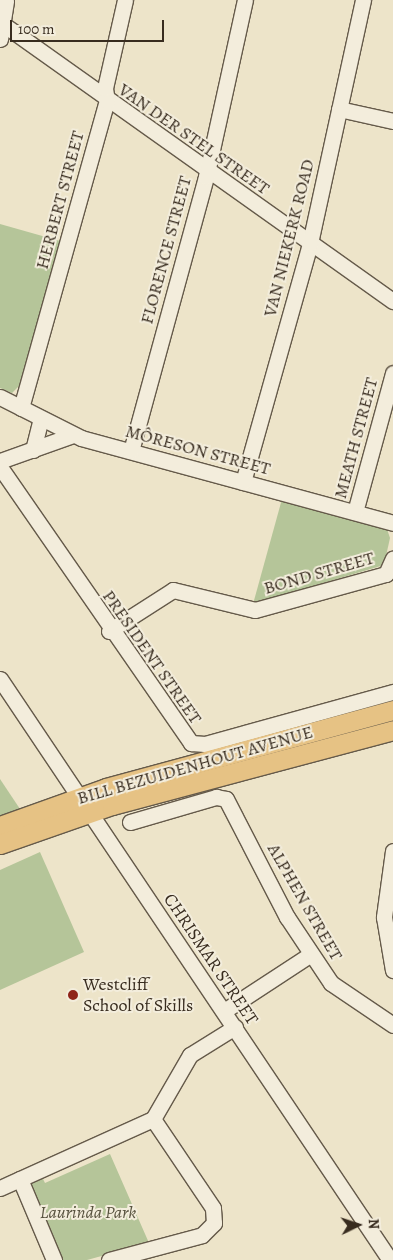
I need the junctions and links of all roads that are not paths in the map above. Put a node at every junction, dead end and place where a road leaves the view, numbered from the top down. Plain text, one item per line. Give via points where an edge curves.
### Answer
1 (6, 0) edge
2 (125, 0) edge
3 (245, 0) edge
4 (363, 0) edge
5 (1, 29) edge
6 (107, 102) junction
7 (339, 109) junction
8 (393, 122) edge
9 (207, 170) junction
10 (310, 243) junction
11 (393, 301) edge
12 (393, 374) edge
13 (0, 397) edge
14 (21, 408) junction
15 (41, 419) junction
16 (73, 435) junction
17 (33, 450) junction
18 (131, 451) junction
19 (0, 461) edge
20 (0, 467) edge
21 (243, 482) junction
22 (355, 512) junction
23 (393, 523) edge
24 (393, 558) edge
25 (109, 631) junction
26 (0, 679) edge
27 (393, 692) edge
28 (393, 710) edge
29 (393, 730) edge
30 (85, 804) junction
31 (130, 822) dead end
32 (0, 826) edge
33 (0, 844) edge
34 (393, 852) edge
35 (311, 954) junction
36 (393, 970) edge
37 (224, 1011) junction
38 (393, 1025) edge
39 (235, 1028) junction
40 (153, 1119) junction
41 (20, 1179) junction
42 (0, 1188) edge
43 (136, 1257) edge
44 (54, 1260) edge
45 (109, 1260) edge
46 (390, 1260) edge

1 - 5 street
2 - 6 street, HERBERT STREET via 105,88
3 - 9 street, FLORENCE STREET
4 - 7 street, VAN NIEKERK ROAD
5 - 6 street, VAN DER STEL STREET
6 - 9 street, VAN DER STEL STREET
6 - 14 street, HERBERT STREET
7 - 8 street
7 - 10 street, VAN NIEKERK ROAD
9 - 10 street, VAN DER STEL STREET
9 - 18 street, FLORENCE STREET
10 - 11 street, VAN DER STEL STREET
10 - 21 street, VAN NIEKERK ROAD
12 - 22 street, MEATH STREET
13 - 14 street, MÔRESON STREET
14 - 15 street, MÔRESON STREET
15 - 16 street, MÔRESON STREET
15 - 17 street
16 - 17 street
16 - 18 street, MÔRESON STREET
17 - 19 street
18 - 21 street, MÔRESON STREET
20 - 25 street, PRESIDENT STREET
21 - 22 street, MÔRESON STREET
22 - 23 street, MÔRESON STREET
24 - 25 street, BOND STREET via 386,574 255,610 173,590
25 - 27 street, PRESIDENT STREET via 191,743 204,744
26 - 30 street, CHRISMAR STREET
28 - 30 main road, BILL BEZUIDENHOUT AVENUE
29 - 30 main road, BILL BEZUIDENHOUT AVENUE
30 - 32 main road, BILL BEZUIDENHOUT AVENUE
30 - 33 main road, BILL BEZUIDENHOUT AVENUE
30 - 37 street, CHRISMAR STREET
31 - 35 street, ALPHEN STREET via 216,797 226,800
34 - 36 street via 384,917
35 - 37 street
35 - 38 street, ALPHEN STREET via 341,994
37 - 39 street, CHRISMAR STREET
39 - 40 street via 190,1056
39 - 46 street, CHRISMAR STREET
40 - 41 street
40 - 43 street via 215,1218 206,1233
41 - 42 street
41 - 44 street
43 - 45 street

